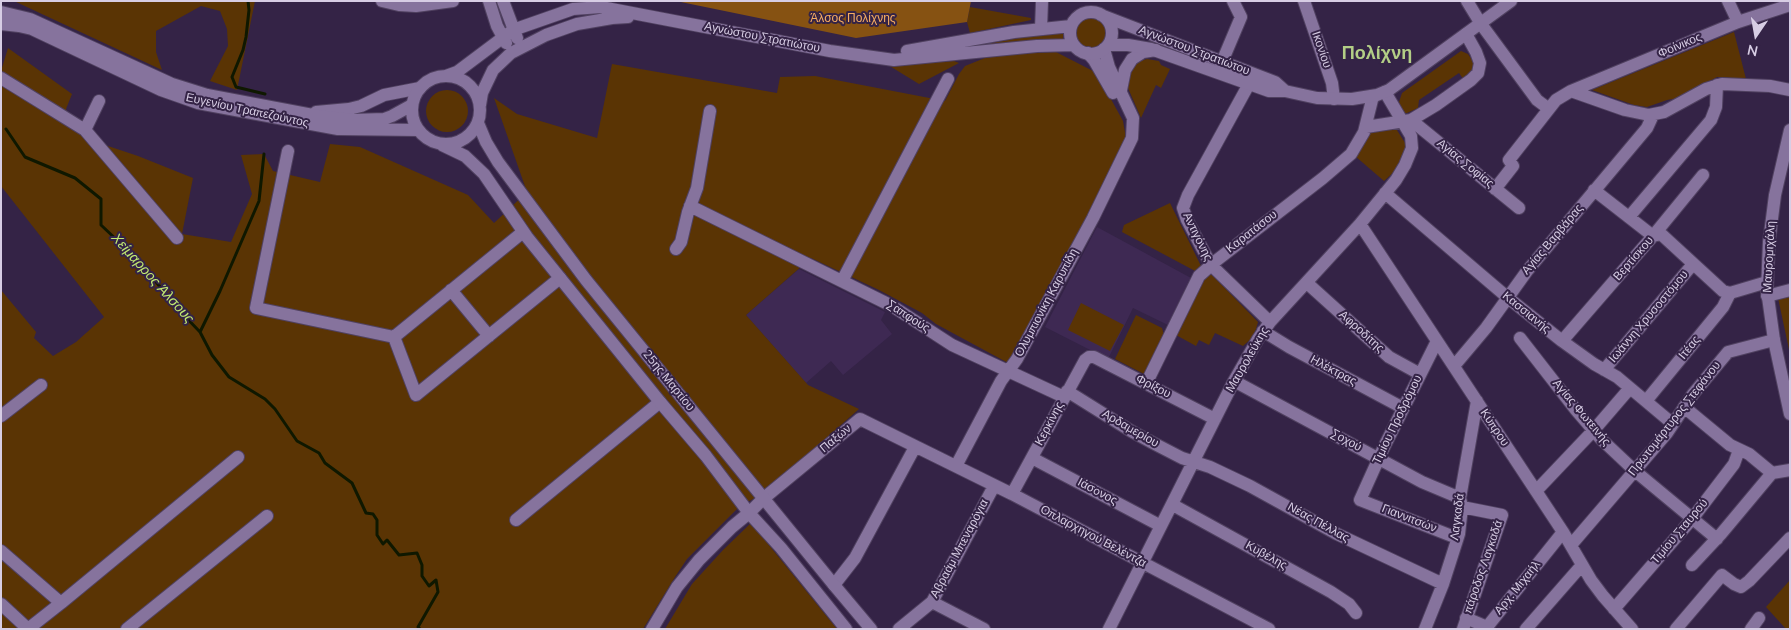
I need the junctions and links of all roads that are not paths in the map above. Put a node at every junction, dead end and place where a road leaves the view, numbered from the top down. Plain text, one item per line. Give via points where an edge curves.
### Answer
1 (382, 1) edge
2 (453, 1) edge
3 (489, 1) edge
4 (503, 1) edge
5 (1030, 1) edge
6 (1233, 1) edge
7 (1304, 1) edge
8 (1467, 1) edge
9 (1511, 1) edge
10 (1728, 1) edge
11 (1042, 2) edge
12 (1790, 5) edge
13 (1100, 10) edge
14 (1, 12) edge
15 (653, 17) junction
16 (1738, 22) junction
17 (1, 24) edge
18 (1481, 24) junction
19 (1071, 26) junction
20 (1041, 29) junction
21 (508, 34) junction
22 (1466, 34) junction
23 (1074, 45) junction
24 (1106, 47) junction
25 (516, 50) junction
26 (1156, 50) junction
27 (1088, 53) junction
28 (870, 56) junction
29 (1222, 62) junction
30 (446, 76) junction
31 (1, 78) edge
32 (948, 79) dead end
33 (1249, 84) junction
34 (1717, 85) junction
35 (420, 88) junction
36 (1120, 90) junction
37 (1790, 90) edge
38 (1285, 91) junction
39 (1571, 91) junction
40 (1379, 94) junction
41 (1334, 99) junction
42 (99, 101) dead end
43 (412, 105) junction
44 (480, 105) junction
45 (1549, 108) junction
46 (710, 111) dead end
47 (295, 112) junction
48 (1653, 115) junction
49 (1407, 121) junction
50 (478, 123) junction
51 (1366, 128) junction
52 (85, 130) junction
53 (418, 130) junction
54 (1790, 130) edge
55 (1132, 138) junction
56 (442, 145) junction
57 (288, 151) dead end
58 (1704, 175) dead end
59 (1495, 189) junction
60 (1594, 190) junction
61 (1385, 193) junction
62 (690, 206) junction
63 (1518, 208) dead end
64 (1629, 217) junction
65 (1360, 224) junction
66 (523, 232) junction
67 (1653, 236) junction
68 (177, 238) dead end
69 (676, 249) dead end
70 (1693, 264) junction
71 (1210, 265) junction
72 (560, 278) junction
73 (842, 281) junction
74 (1767, 282) junction
75 (1307, 284) junction
76 (451, 290) junction
77 (1790, 290) edge
78 (1730, 292) junction
79 (1767, 296) junction
80 (1507, 298) junction
81 (1267, 326) junction
82 (489, 336) junction
83 (394, 337) junction
84 (1520, 338) dead end
85 (1774, 340) junction
86 (1437, 341) junction
87 (1562, 341) junction
88 (1090, 356) joint
89 (1454, 366) junction
90 (1010, 370) junction
91 (1604, 370) junction
92 (1420, 374) junction
93 (1234, 381) junction
94 (1146, 384) junction
95 (42, 385) dead end
96 (1630, 388) junction
97 (1066, 394) junction
98 (1476, 401) junction
99 (1646, 401) junction
100 (660, 402) junction
101 (1684, 407) junction
102 (1403, 408) junction
103 (1790, 414) edge
104 (1, 416) edge
105 (1216, 419) junction
106 (1674, 424) junction
107 (1593, 431) junction
108 (916, 446) junction
109 (1740, 450) junction
110 (238, 457) dead end
111 (1032, 458) junction
112 (1378, 458) junction
113 (1194, 462) junction
114 (956, 466) junction
115 (1790, 470) edge
116 (1636, 471) junction
117 (1772, 474) junction
118 (994, 486) junction
119 (1536, 491) junction
120 (1012, 494) junction
121 (764, 498) junction
122 (1360, 500) joint
123 (1461, 502) junction
124 (1172, 505) junction
125 (749, 513) junction
126 (267, 516) dead end
127 (1692, 519) junction
128 (516, 520) dead end
129 (1161, 526) junction
130 (1563, 532) junction
131 (1457, 538) junction
132 (1790, 538) edge
133 (1717, 539) junction
134 (1571, 546) junction
135 (1, 551) edge
136 (1142, 563) junction
137 (1582, 565) junction
138 (1692, 565) dead end
139 (1443, 584) junction
140 (834, 585) junction
141 (932, 602) junction
142 (62, 603) junction
143 (1, 604) edge
144 (1614, 609) junction
145 (1356, 613) dead end
146 (1759, 618) dead end
147 (1464, 624) edge
148 (28, 629) edge
149 (127, 629) edge
150 (652, 629) edge
151 (846, 629) edge
152 (872, 629) edge
153 (899, 629) edge
154 (984, 629) edge
155 (1109, 629) edge
156 (1269, 629) edge
157 (1425, 629) edge
158 (1526, 629) edge
159 (1632, 629) edge
160 (1676, 629) edge
161 (1751, 629) edge

1 - 2 street via 410,6
3 - 21 street
4 - 21 street
5 - 11 street
6 - 29 street via 1241,17
7 - 41 street, Ικονίου via 1332,83
8 - 18 street
9 - 18 street, Αγνώστου Στρατιώτου
10 - 16 street
11 - 20 street
12 - 16 street, Φοίνικος
13 - 19 street, Αγνώστου Στρατιώτου via 1083,14
13 - 24 street via 1111,28
13 - 29 street, Αγνώστου Στρατιώτου
14 - 47 street, Ευγενίου Τραπεζούντος via 44,24 182,88 207,96
15 - 21 street, Αγνώστου Στρατιώτου via 601,7 573,9
15 - 25 street, Αγνώστου Στρατιώτου via 612,18 577,24
15 - 28 street, Αγνώστου Στρατιώτου
16 - 39 street, Φοίνικος
17 - 53 street, Ευγενίου Τραπεζούντος via 32,29 161,90 198,102 338,129
18 - 22 street, Αγνώστου Στρατιώτου
18 - 45 street via 1537,100
19 - 20 street, Αγνώστου Στρατιώτου
19 - 23 street
20 - 28 street, Αγνώστου Στρατιώτου
21 - 25 street
21 - 30 street via 464,67
22 - 40 street, Αγνώστου Στρατιώτου
22 - 49 street via 1479,58 1478,72 1441,101
23 - 27 street
23 - 28 street, Αγνώστου Στρατιώτου via 894,60
24 - 26 street, Αγνώστου Στρατιώτου via 1136,46
24 - 27 street, Αγνώστου Στρατιώτου via 1096,53
24 - 36 street, Ολυμπιονίκη Καρυπίδη via 1108,64
25 - 44 street via 493,70
26 - 33 street, Αγνώστου Στρατιώτου
26 - 36 street via 1132,59 1125,70
27 - 55 street via 1127,116
29 - 38 street, Αγνώστου Στρατιώτου via 1275,82
30 - 35 street via 428,81
30 - 44 street via 465,82 478,96
31 - 52 street
32 - 73 street
33 - 38 street, Αγνώστου Στρατιώτου via 1269,91
33 - 71 street, Αντιγόνης via 1183,205 1187,220
34 - 37 street via 1740,84
34 - 48 street
34 - 64 street via 1716,107 1711,120
35 - 43 street
35 - 47 street via 384,95 348,109
36 - 55 street, Ολυμπιονίκη Καρυπίδη via 1133,118
38 - 41 street, Αγνώστου Στρατιώτου
39 - 45 street, Φοίνικος
39 - 48 street via 1625,110
40 - 41 street, Αγνώστου Στρατιώτου
40 - 49 street, Μαυρολεύκης
40 - 51 street, Καρατάσου
42 - 52 street
43 - 47 street, Ευγενίου Τραπεζούντος via 392,116 372,120
43 - 53 street
44 - 50 street
45 - 59 street, Φοίνικος via 1508,160 1513,166
46 - 62 street via 697,188
48 - 60 street, Αγίας Βαρβάρας via 1647,128
49 - 51 street
49 - 59 street, Αγίας Σοφίας
49 - 61 street, Μαυρολεύκης via 1411,150 1402,170
50 - 56 street via 464,140
50 - 121 street, 25ης Μαρτίου via 498,162 586,280
51 - 71 street, Καρατάσου via 1354,149 1338,166
52 - 68 street
53 - 56 street via 424,137
54 - 74 street, Μαυρομιχάλη via 1775,195
55 - 90 street, Ολυμπιονίκη Καρυπίδη via 1093,218
56 - 66 street, 25ης Μαρτίου via 475,164
57 - 83 street via 256,308
58 - 67 street, Βερτίσκου
59 - 63 street, Αγίας Σοφίας
60 - 64 street
60 - 80 street, Αγίας Βαρβάρας
61 - 65 street, Μαυρολεύκης
61 - 80 street, Κασσιανής
62 - 69 street via 682,240
62 - 73 street, Σαπφούς
64 - 67 street
65 - 75 street, Μαυρολεύκης
65 - 86 street, Κύπρου
66 - 72 street, 25ης Μαρτίου
66 - 76 street
67 - 70 street via 1661,234
67 - 87 street, Βερτίσκου
70 - 78 street via 1723,291
70 - 91 street, Ιωάννη Χρυσοστόμου
71 - 81 street, Αντιγόνης
71 - 94 street, Καρατάσου via 1199,276
72 - 82 street
72 - 100 street, 25ης Μαρτίου
73 - 90 street, Σαπφούς via 901,311 946,341
74 - 78 street
74 - 79 street, Μαυρομιχάλη
75 - 81 street, Μαυρολεύκης
75 - 92 street, Αφροδίτης via 1389,357
76 - 82 street
76 - 83 street
77 - 79 street
78 - 99 street, Ιτέας via 1723,307
79 - 85 street, Μαυρομιχάλη
80 - 87 street, Κασσιανής
80 - 89 street, Αγίας Βαρβάρας
81 - 93 street, Μαυρολεύκης
81 - 102 street, Ηλέκτρας via 1294,350
82 - 83 street via 416,396
84 - 107 street, Αγίας Φωτεινής
85 - 101 street, Πρωτομάρτυρος Στεφάνου via 1728,352
85 - 103 street, Μαυρομιχάλη
86 - 89 street, Κύπρου
86 - 92 street, Τιμίου Προδρόμου
87 - 91 street, Κασσιανής
88 - 94 street, Φρίξου
88 - 97 street, Κερκίνης
89 - 98 street, Κύπρου
90 - 97 street, Αρδαμερίου
90 - 114 street, Ολυμπιονίκη Καρυπίδη
91 - 96 street, Κασσιανής
92 - 102 street, Τιμίου Προδρόμου
93 - 105 street, Μαυρολεύκης
93 - 112 street, Σοχού
94 - 105 street, Φρίξου
95 - 104 street
96 - 99 street, Κασσιανής
96 - 107 street
97 - 111 street, Κερκίνης
97 - 113 street, Αρδαμερίου
98 - 119 street, Κύπρου
98 - 123 street, Λαγκαδά
99 - 106 street, Κασσιανής
100 - 125 street, 25ης Μαρτίου
100 - 128 street
101 - 106 street, Πρωτομάρτυρος Στεφάνου
101 - 109 street
102 - 112 street, Τιμίου Προδρόμου
105 - 113 street, Μαυρολεύκης
106 - 116 street, Πρωτομάρτυρος Στεφάνου
107 - 116 street, Αγίας Φωτεινής
107 - 119 street
108 - 114 street, Οπλαρχηγού Βελέντζα
108 - 121 street, Παξών via 860,419
108 - 140 street via 855,558
109 - 117 street
109 - 127 street, Τιμίου Σταυρού via 1734,464
110 - 142 street
111 - 120 street, Κερκίνης
111 - 129 street, Ιάσoνος
112 - 122 street, Τιμίου Προδρόμου
112 - 123 street, Σοχού
113 - 124 street, Μαυρολεύκης
113 - 139 street, Νέας Πέλλας via 1250,486 1337,534
114 - 118 street, Οπλαρχηγού Βελέντζα
115 - 117 street
116 - 127 street, Αγίας Φωτεινής
116 - 134 street, Πρωτομάρτυρος Στεφάνου
117 - 133 street
118 - 120 street, Οπλαρχηγού Βελέντζα
118 - 141 street, Αβραάμ Μπεναρόγια
119 - 130 street, Κύπρου
120 - 136 street, Οπλαρχηγού Βελέντζα
121 - 125 street
121 - 140 street, 25ης Μαρτίου
122 - 131 street, Γιαννιτσών
123 - 131 street, Λαγκαδά
123 - 147 street, πάροδος Λαγκαδά via 1502,515
124 - 129 street, Μαυρολεύκης
124 - 145 street, Κυβέλης via 1331,592
125 - 150 street via 692,568
125 - 151 street, 25ης Μαρτίου
126 - 149 street
127 - 133 street, Αγίας Φωτεινής
127 - 144 street, Τιμίου Σταυρού
129 - 136 street, Μαυρολεύκης
130 - 134 street, Κύπρου
130 - 147 street, Αρχ. Μιχαήλ via 1486,627
131 - 139 street, Λαγκαδά
132 - 160 street via 1741,587 1722,575
133 - 138 street
134 - 137 street, Κύπρου
135 - 142 street
136 - 155 street, Μαυρολεύκης
136 - 156 street, Οπλαρχηγού Βελέντζα
137 - 144 street, Κύπρου
137 - 158 street
139 - 157 street, Λαγκαδά
140 - 152 street, 25ης Μαρτίου
141 - 153 street, Αβραάμ Μπεναρόγια
141 - 154 street
142 - 148 street
143 - 148 street
144 - 159 street, Κύπρου
146 - 161 street

